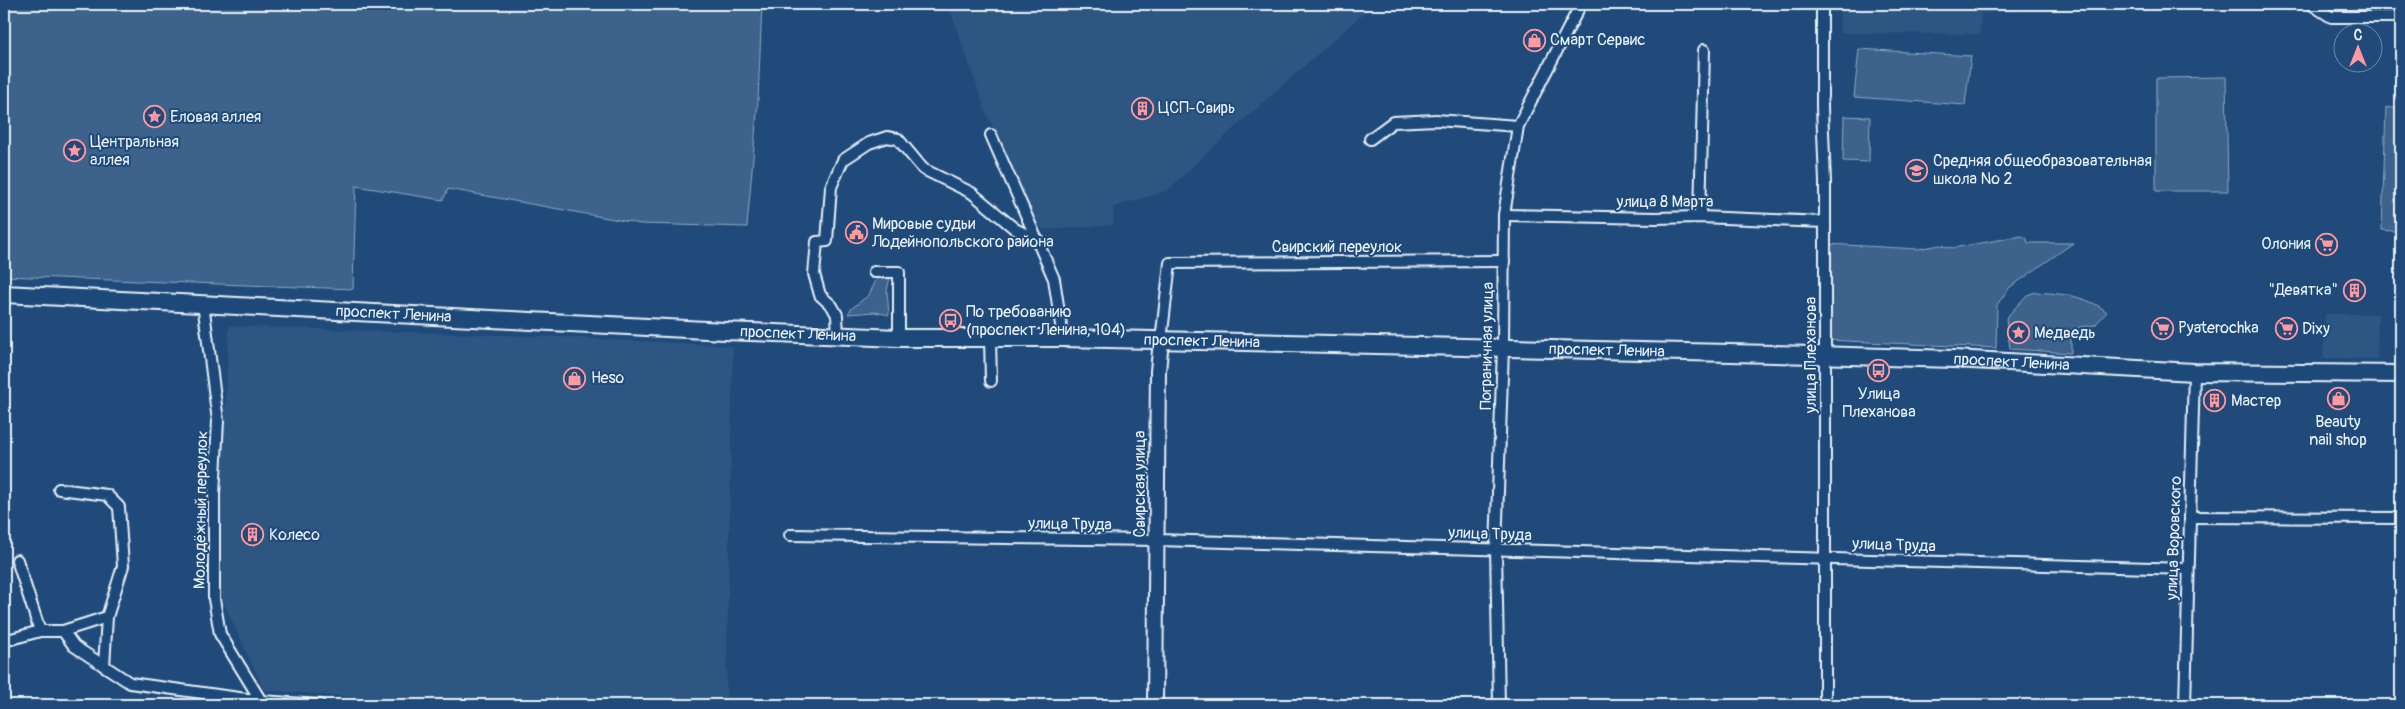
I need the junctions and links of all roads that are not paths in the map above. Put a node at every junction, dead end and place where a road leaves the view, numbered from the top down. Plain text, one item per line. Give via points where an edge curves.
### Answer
1 (1581, 4) edge
2 (1822, 4) edge
3 (2311, 4) edge
4 (2401, 17) edge
5 (1704, 50) dead end
6 (1518, 126) junction
7 (991, 135) dead end
8 (1370, 139) dead end
9 (1504, 215) junction
10 (1700, 217) junction
11 (1825, 222) junction
12 (1039, 241) junction
13 (1504, 261) junction
14 (1170, 263) joint
15 (874, 272) dead end
16 (4, 294) edge
17 (203, 303) junction
18 (838, 336) junction
19 (899, 338) junction
20 (1062, 338) junction
21 (990, 339) junction
22 (1161, 340) junction
23 (1503, 348) junction
24 (1826, 355) junction
25 (2194, 372) junction
26 (2401, 374) edge
27 (991, 381) dead end
28 (58, 488) dead end
29 (2190, 517) junction
30 (2401, 518) edge
31 (790, 536) dead end
32 (1157, 540) junction
33 (1496, 549) junction
34 (1826, 558) junction
35 (17, 560) dead end
36 (2188, 569) junction
37 (107, 617) junction
38 (40, 631) junction
39 (63, 631) junction
40 (4, 641) edge
41 (104, 666) junction
42 (259, 703) edge
43 (320, 705) edge
44 (1155, 705) edge
45 (1499, 705) edge
46 (1825, 705) edge
47 (2185, 705) edge

1 - 6 street, Пограничная улица
2 - 11 street, улица Плеханова
3 - 4 street via 2331,17
5 - 10 street
6 - 8 street via 1436,120 1393,122
6 - 9 street, Пограничная улица
7 - 12 street
9 - 10 street, улица 8 Марта
9 - 13 street, Пограничная улица
10 - 11 street, улица 8 Марта
11 - 24 street, улица Плеханова
12 - 18 street via 1015,229 972,193 924,168 898,139 887,137 869,143 843,160 831,187 827,241 817,242 814,274 820,296 838,316
12 - 20 street via 1054,279
13 - 14 street, Свирский переулок
13 - 23 street, Пограничная улица
14 - 22 street, Свирская улица
15 - 19 street via 899,272
16 - 17 main road, проспект Ленина
17 - 18 main road, проспект Ленина
17 - 42 street, Молодёжный переулок via 218,421 214,599 220,634
18 - 19 main road, проспект Ленина
19 - 21 main road, проспект Ленина
20 - 21 main road, проспект Ленина
20 - 22 main road, проспект Ленина
21 - 27 street
22 - 23 main road, проспект Ленина
22 - 32 street, Свирская улица
23 - 24 main road, проспект Ленина
23 - 33 street, Пограничная улица
24 - 25 main road, проспект Ленина
24 - 34 street, улица Плеханова
25 - 26 main road, проспект Ленина
25 - 29 street, улица Воровского
28 - 37 street via 106,495 119,507 123,566
29 - 30 street
29 - 36 street, улица Воровского
31 - 32 street, улица Труда
32 - 33 street, улица Труда
32 - 44 street, Свирская улица
33 - 34 street, улица Труда
33 - 45 street, Пограничная улица
34 - 36 street, улица Труда
34 - 46 street, улица Плеханова
35 - 38 street
36 - 47 street, улица Воровского
37 - 39 street
37 - 41 street
38 - 39 street
38 - 40 street
39 - 41 street via 74,646
41 - 42 street via 130,683
42 - 43 street

